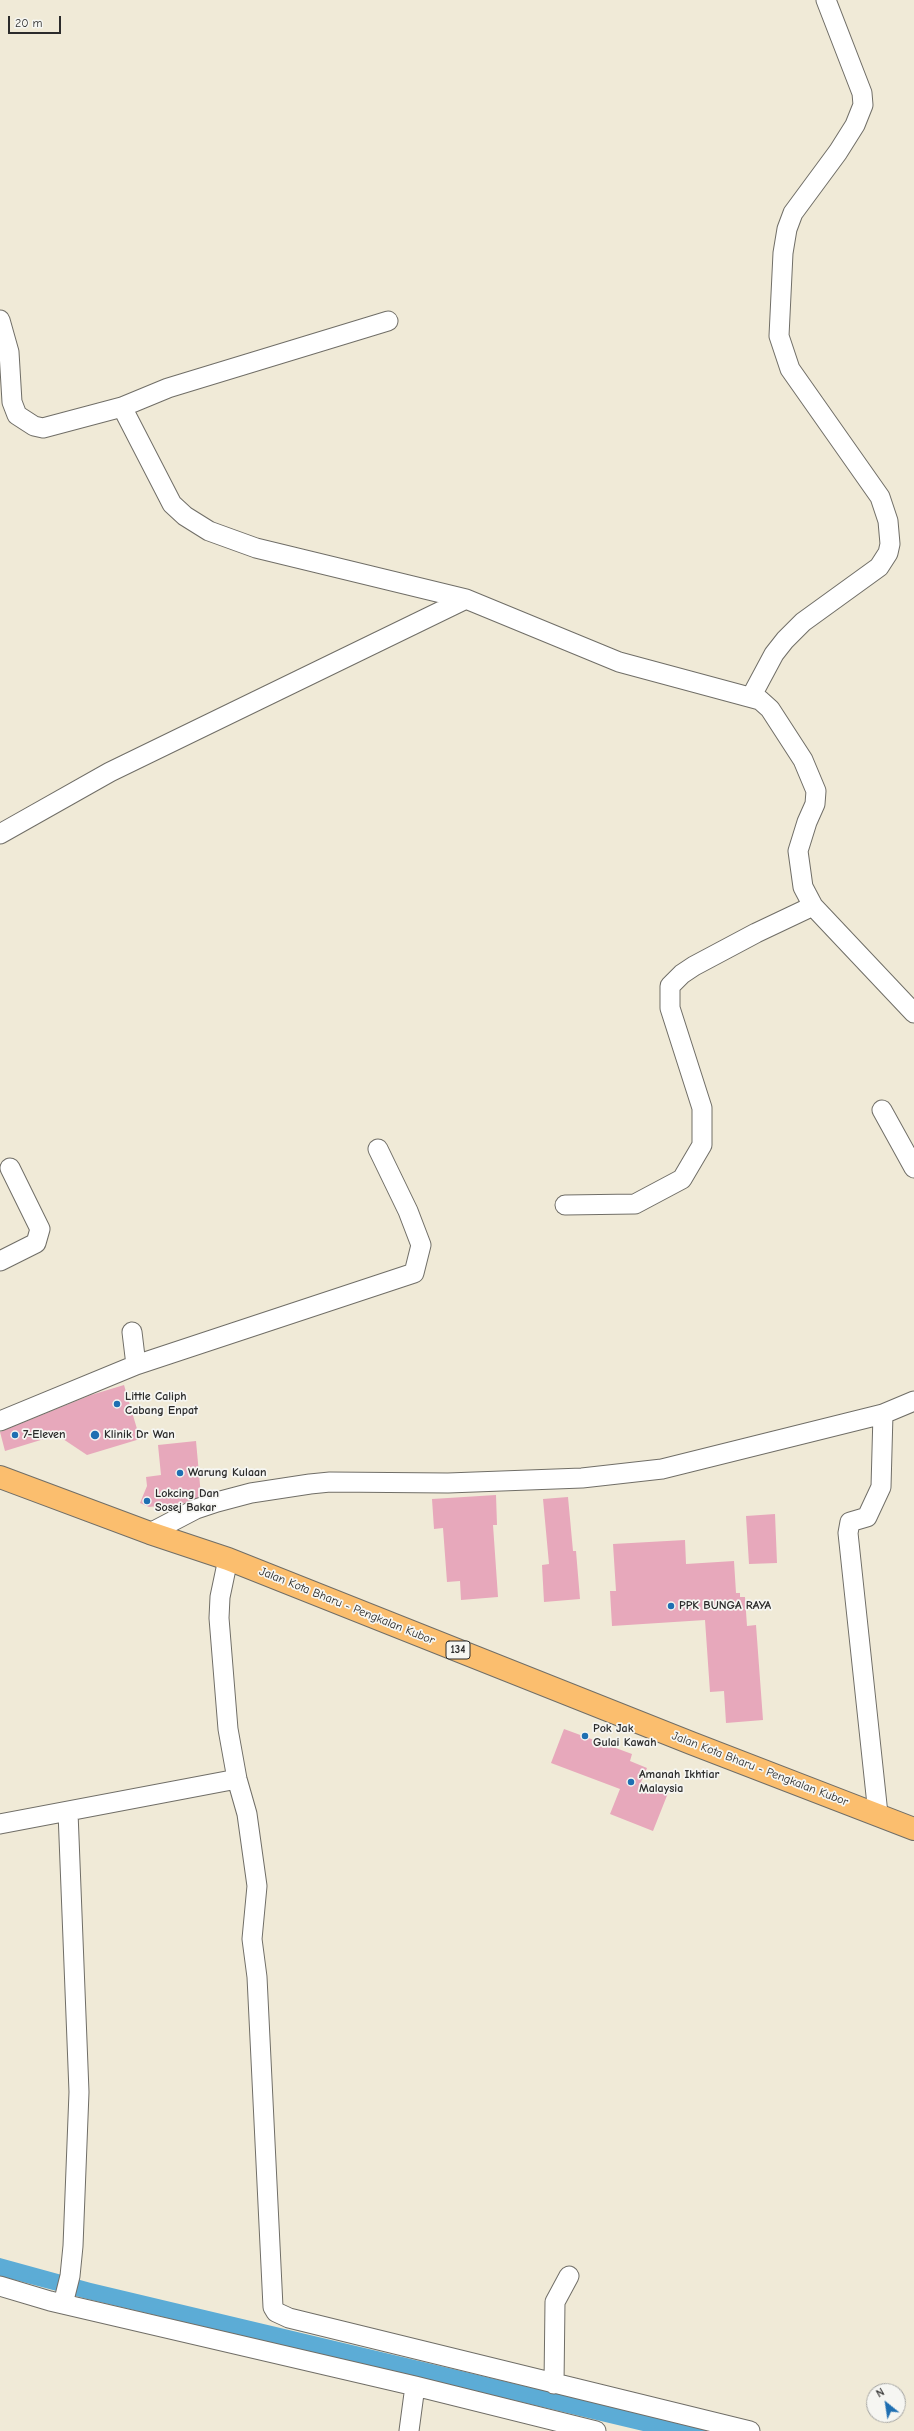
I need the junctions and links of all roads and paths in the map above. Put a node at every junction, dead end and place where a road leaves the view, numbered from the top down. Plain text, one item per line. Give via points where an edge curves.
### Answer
1 (826, 0) edge
2 (0, 320) edge
3 (388, 321) dead end
4 (122, 407) junction
5 (466, 599) junction
6 (751, 697) junction
7 (0, 834) edge
8 (813, 906) junction
9 (914, 1013) edge
10 (882, 1110) dead end
11 (378, 1149) dead end
12 (10, 1168) dead end
13 (914, 1168) edge
14 (565, 1205) dead end
15 (0, 1261) edge
16 (132, 1332) dead end
17 (136, 1365) junction
18 (914, 1401) edge
19 (883, 1414) junction
20 (0, 1421) edge
21 (0, 1478) edge
22 (150, 1533) junction
23 (228, 1559) junction
24 (238, 1779) junction
25 (68, 1812) junction
26 (878, 1814) junction
27 (0, 1824) edge
28 (914, 1829) edge
29 (569, 2276) dead end
30 (0, 2286) edge
31 (64, 2300) junction
32 (554, 2384) junction
33 (415, 2386) junction
34 (409, 2431) edge
35 (596, 2431) edge
36 (750, 2431) edge

1 - 6 street via 862,93 863,105 855,125 793,213 787,229 783,253 779,336 790,369 880,497 888,521 890,544 888,553 879,567 802,622 785,640 774,654
2 - 4 street via 10,352 14,408 23,421 43,428
3 - 4 street via 168,388
4 - 5 street via 164,492 172,504 198,525 256,548
5 - 6 street via 619,662
5 - 7 street via 110,772
6 - 8 street via 760,700 770,709 814,781 815,804 798,851 804,887
8 - 9 street
8 - 14 street via 694,966 670,986 670,1008 702,1108 702,1145 682,1179 635,1204
10 - 13 street
11 - 17 street via 408,1210 421,1245 414,1273
12 - 15 street via 40,1229 36,1243
16 - 17 street
17 - 20 street
18 - 19 street
19 - 22 street via 662,1469 582,1478 448,1483 330,1482 251,1493 196,1509
19 - 26 street via 881,1487 867,1517 850,1522 848,1533
21 - 22 main road, Jalan Kota Bharu - Pengkalan Kubor / 134
22 - 23 main road, Jalan Kota Bharu - Pengkalan Kubor / 134
23 - 24 street via 220,1597 219,1618 228,1729
23 - 26 main road, Jalan Kota Bharu - Pengkalan Kubor / 134 via 691,1743
24 - 25 street
24 - 32 street via 248,1814 257,1886 252,1939 258,1993 273,2307 276,2312 289,2318
25 - 27 street
25 - 31 street via 79,2092 73,2246
26 - 28 main road, Jalan Kota Bharu - Pengkalan Kubor / 134
29 - 32 street via 555,2302
30 - 31 street
31 - 33 street
32 - 36 street
33 - 34 street
33 - 35 street

